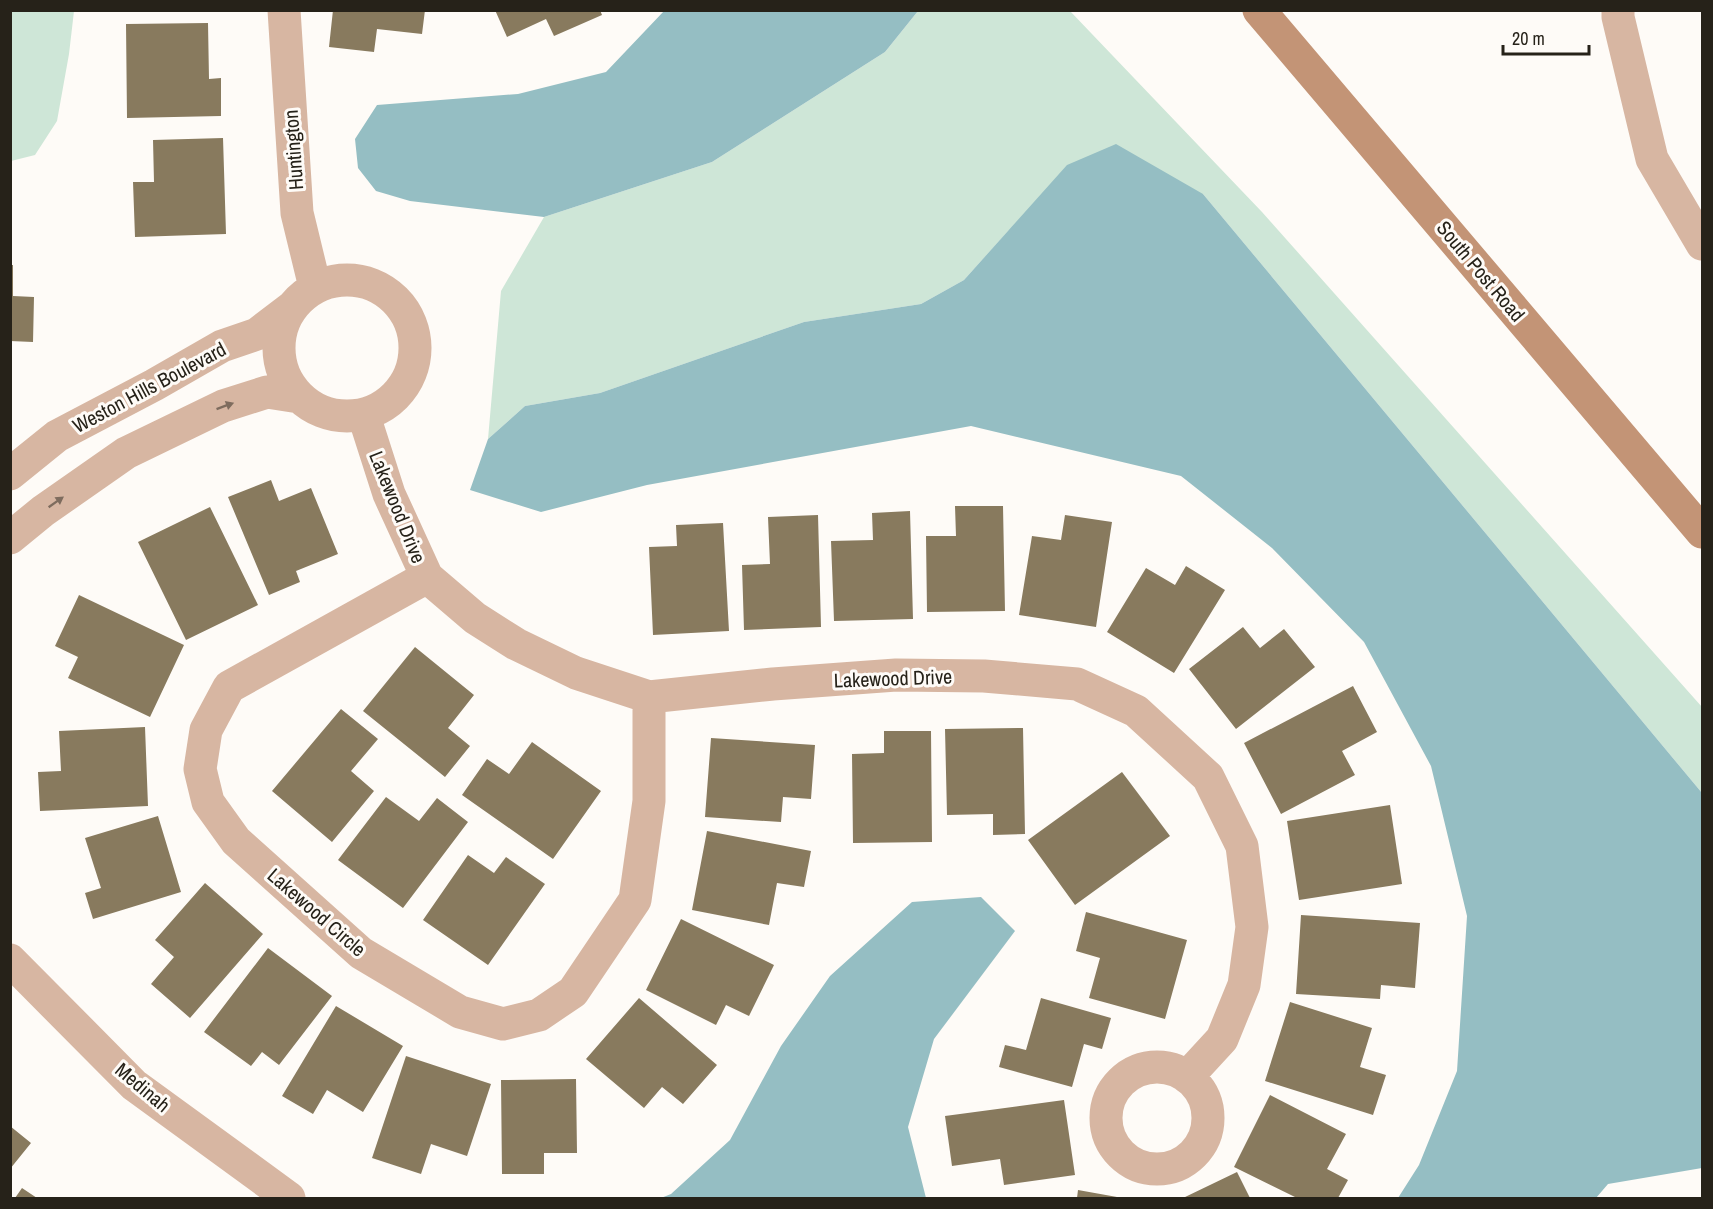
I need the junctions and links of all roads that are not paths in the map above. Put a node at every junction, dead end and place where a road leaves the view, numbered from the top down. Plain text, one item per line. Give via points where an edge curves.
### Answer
1 (284, 10) edge
2 (1259, 10) edge
3 (1618, 10) edge
4 (1702, 244) edge
5 (303, 297) junction
6 (299, 397) junction
7 (364, 416) junction
8 (10, 474) edge
9 (1702, 532) edge
10 (10, 538) edge
11 (427, 577) junction
12 (649, 697) junction
13 (10, 960) edge
14 (1187, 1077) dead end
15 (289, 1198) edge

1 - 5 street, Huntington
2 - 9 street, South Post Road
3 - 4 street via 1652,159
5 - 6 street via 284,319 278,350 284,375
5 - 7 street via 330,281 367,282 391,295 411,323 416,345 403,387 386,404
5 - 8 street, Weston Hills Boulevard via 257,334 222,346 57,436
6 - 7 street via 332,415
10 -> 6 street via 126,453 223,406 267,392
7 - 11 street, Lakewood Drive via 389,494
11 - 12 street, Lakewood Drive via 475,618 516,645 576,673
11 - 12 street, Lakewood Circle via 229,687 206,730 200,770 208,802 236,841 361,953 460,1012 503,1024 538,1015 573,992 635,900 649,801
12 - 14 street, Lakewood Drive via 896,675 984,676 1077,684 1137,711 1208,777 1242,846 1252,927 1244,985 1222,1038
13 - 15 street, Medinah via 134,1084

